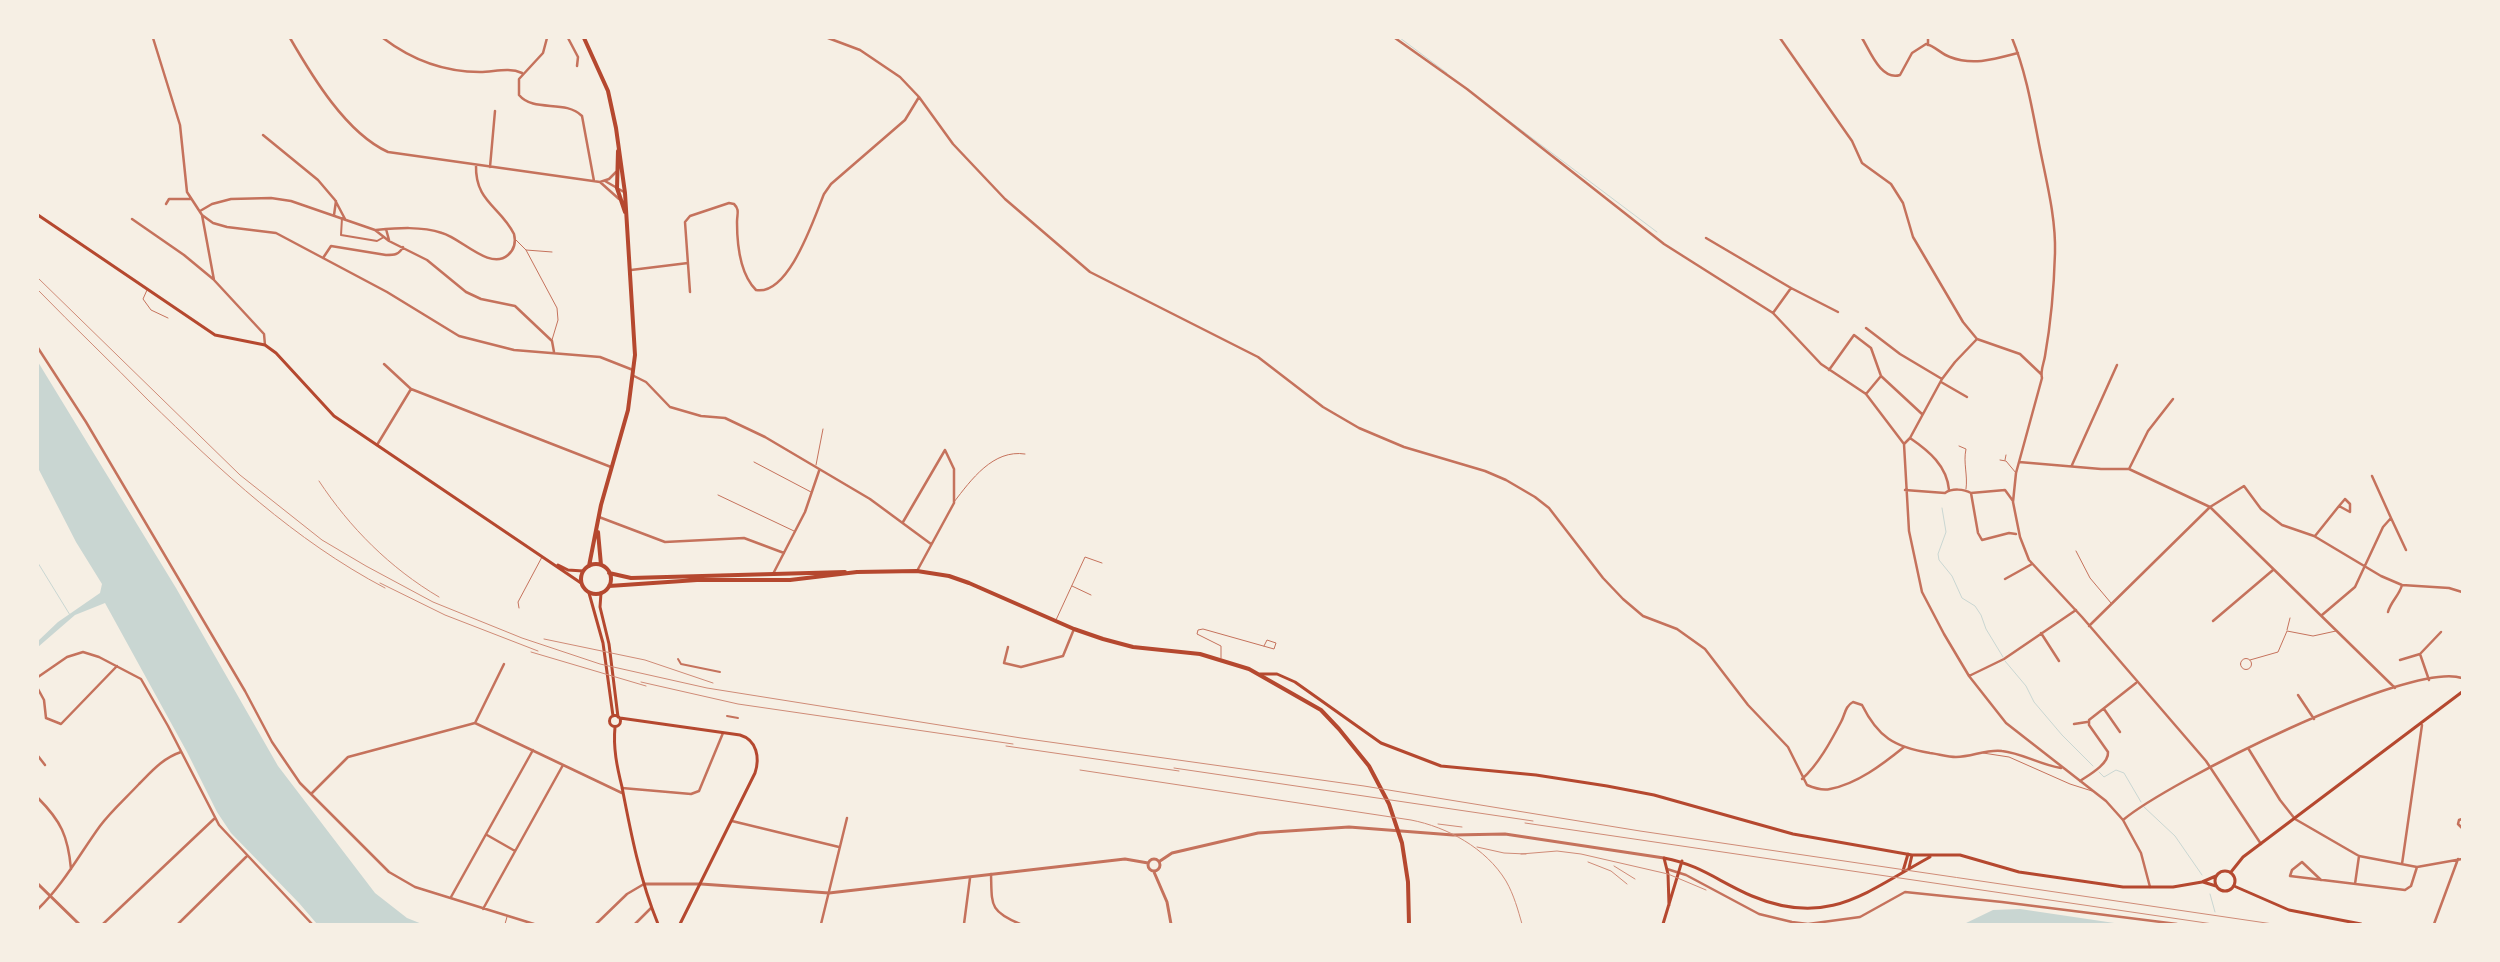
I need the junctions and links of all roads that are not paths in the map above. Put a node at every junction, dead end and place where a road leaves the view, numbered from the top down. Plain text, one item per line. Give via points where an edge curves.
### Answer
1 (153, 38) edge
2 (290, 38) edge
3 (383, 38) edge
4 (547, 38) edge
5 (568, 38) edge
6 (584, 38) edge
7 (828, 38) edge
8 (1396, 38) edge
9 (1780, 38) edge
10 (1862, 38) edge
11 (1928, 38) edge
12 (2012, 38) edge
13 (1928, 45) junction
14 (2018, 53) junction
15 (577, 66) dead end
16 (523, 74) junction
17 (919, 97) junction
18 (494, 111) dead end
19 (263, 135) dead end
20 (618, 144) junction
21 (476, 166) junction
22 (490, 167) junction
23 (616, 172) junction
24 (594, 181) junction
25 (605, 181) junction
26 (600, 182) junction
27 (616, 191) junction
28 (625, 193) junction
29 (191, 199) junction
30 (335, 200) junction
31 (166, 204) dead end
32 (200, 211) junction
33 (38, 215) edge
34 (202, 215) junction
35 (334, 215) junction
36 (627, 217) junction
37 (132, 218) dead end
38 (344, 218) junction
39 (386, 229) junction
40 (375, 230) junction
41 (384, 237) junction
42 (1706, 238) dead end
43 (515, 239) junction
44 (389, 242) junction
45 (402, 248) junction
46 (526, 250) junction
47 (552, 252) dead end
48 (323, 258) junction
49 (688, 262) junction
50 (631, 270) junction
51 (214, 280) junction
52 (1791, 288) junction
53 (148, 290) junction
54 (690, 292) dead end
55 (1838, 312) dead end
56 (1773, 313) junction
57 (168, 318) dead end
58 (1866, 328) dead end
59 (1977, 339) junction
60 (552, 341) junction
61 (264, 345) junction
62 (38, 348) edge
63 (554, 352) junction
64 (384, 364) dead end
65 (2117, 365) dead end
66 (634, 370) junction
67 (1829, 370) junction
68 (2041, 374) junction
69 (634, 376) junction
70 (1881, 376) junction
71 (1941, 381) junction
72 (411, 388) junction
73 (1866, 394) junction
74 (1967, 397) dead end
75 (2173, 399) dead end
76 (1922, 414) junction
77 (822, 429) dead end
78 (1910, 438) junction
79 (1904, 444) junction
80 (377, 445) junction
81 (1959, 446) dead end
82 (1025, 454) dead end
83 (2006, 455) dead end
84 (2000, 460) dead end
85 (2005, 461) junction
86 (754, 462) dead end
87 (2019, 462) junction
88 (2072, 465) junction
89 (612, 468) junction
90 (816, 469) junction
91 (2129, 469) junction
92 (819, 471) junction
93 (2016, 473) junction
94 (2372, 476) dead end
95 (1905, 490) junction
96 (1949, 490) junction
97 (1966, 490) junction
98 (812, 493) junction
99 (1971, 493) junction
100 (718, 495) dead end
101 (2013, 502) junction
102 (954, 503) junction
103 (2339, 506) junction
104 (2210, 507) junction
105 (598, 517) junction
106 (2391, 518) junction
107 (902, 522) junction
108 (597, 528) junction
109 (795, 532) junction
110 (2016, 534) dead end
111 (2314, 536) junction
112 (930, 544) junction
113 (2406, 550) dead end
114 (2076, 551) dead end
115 (784, 553) junction
116 (543, 556) junction
117 (553, 563) junction
118 (1102, 563) dead end
119 (2032, 564) junction
120 (601, 565) junction
121 (590, 566) junction
122 (2366, 566) junction
123 (583, 570) junction
124 (2273, 570) junction
125 (917, 571) junction
126 (857, 572) junction
127 (609, 573) junction
128 (774, 574) junction
129 (2005, 579) dead end
130 (581, 583) junction
131 (2402, 585) junction
132 (609, 586) junction
133 (1072, 586) junction
134 (2462, 592) edge
135 (589, 593) junction
136 (601, 593) junction
137 (1091, 595) dead end
138 (2111, 603) junction
139 (519, 608) dead end
140 (2076, 610) junction
141 (2388, 612) dead end
142 (2322, 615) junction
143 (2290, 618) dead end
144 (1056, 621) junction
145 (2213, 621) dead end
146 (2089, 626) junction
147 (1074, 629) junction
148 (2287, 631) junction
149 (2337, 631) junction
150 (2041, 632) junction
151 (2441, 632) dead end
152 (1264, 646) junction
153 (1008, 647) dead end
154 (2420, 654) junction
155 (678, 659) dead end
156 (1221, 659) junction
157 (2250, 660) junction
158 (2400, 660) dead end
159 (2058, 661) dead end
160 (504, 664) dead end
161 (117, 666) junction
162 (720, 672) dead end
163 (1260, 674) junction
164 (1969, 676) junction
165 (38, 677) edge
166 (2462, 678) edge
167 (2429, 680) junction
168 (2136, 683) junction
169 (2395, 688) junction
170 (38, 689) edge
171 (2462, 692) edge
172 (2298, 695) dead end
173 (2104, 709) junction
174 (613, 716) junction
175 (727, 716) dead end
176 (619, 717) junction
177 (738, 718) dead end
178 (2314, 719) junction
179 (2087, 722) junction
180 (475, 723) junction
181 (2074, 724) dead end
182 (2422, 725) junction
183 (614, 727) junction
184 (723, 732) junction
185 (2120, 732) dead end
186 (1904, 747) junction
187 (2248, 748) junction
188 (533, 750) junction
189 (181, 752) junction
190 (1977, 753) junction
191 (38, 756) edge
192 (563, 765) junction
193 (45, 766) dead end
194 (2210, 766) junction
195 (2062, 768) junction
196 (1802, 779) junction
197 (2080, 781) junction
198 (622, 788) junction
199 (2093, 791) junction
200 (311, 794) junction
201 (622, 794) junction
202 (38, 798) edge
203 (215, 818) junction
204 (847, 818) dead end
205 (2295, 819) junction
206 (2462, 819) edge
207 (732, 820) junction
208 (2124, 820) junction
209 (2462, 828) edge
210 (487, 835) junction
211 (2261, 844) junction
212 (840, 847) junction
213 (515, 851) junction
214 (1908, 854) junction
215 (1912, 855) junction
216 (247, 856) junction
217 (1931, 856) junction
218 (2360, 856) junction
219 (1664, 858) junction
220 (2462, 858) edge
221 (2458, 860) junction
222 (1160, 861) junction
223 (1682, 861) junction
224 (1148, 863) junction
225 (2402, 864) junction
226 (2417, 867) junction
227 (1907, 868) junction
228 (1667, 869) junction
229 (71, 870) junction
230 (1154, 872) junction
231 (1679, 872) junction
232 (2231, 872) junction
233 (991, 874) junction
234 (2216, 876) junction
235 (970, 878) junction
236 (2321, 880) junction
237 (2202, 882) junction
238 (38, 884) edge
239 (644, 884) junction
240 (701, 884) junction
241 (2355, 884) junction
242 (2216, 886) junction
243 (2234, 886) junction
244 (2150, 888) junction
245 (829, 893) junction
246 (51, 896) junction
247 (451, 898) junction
248 (1669, 905) junction
249 (652, 908) junction
250 (38, 909) edge
251 (483, 909) junction
252 (507, 916) junction
253 (79, 924) edge
254 (103, 924) edge
255 (178, 924) edge
256 (312, 924) edge
257 (505, 924) edge
258 (534, 924) edge
259 (596, 924) edge
260 (635, 924) edge
261 (658, 924) edge
262 (680, 924) edge
263 (821, 924) edge
264 (964, 924) edge
265 (1020, 924) edge
266 (1172, 924) edge
267 (1409, 924) edge
268 (1663, 924) edge
269 (1808, 924) edge
270 (2177, 924) edge
271 (2361, 924) edge
272 (2434, 924) edge

1 - 29 street via 180,125 186,187
2 - 21 street via 326,93 361,134 375,145 401,155
3 - 16 street via 401,51 438,66 474,72 514,70
4 - 16 street via 543,53
5 - 15 street via 578,57
6 - 20 main road via 608,91
7 - 17 street via 860,50 900,77
8 - 56 street via 1664,244
9 - 59 street via 1852,141 1862,163 1891,184 1903,203 1913,237 1963,322
10 - 13 street via 1883,71 1891,76 1900,75 1914,50
11 - 13 street
12 - 14 street
13 - 14 street via 1950,57 1969,61 1986,61
14 - 68 street via 2031,100 2054,222 2054,286
16 - 24 street via 518,86 523,100 572,109 582,116
17 - 49 street via 904,120 831,184 795,259 772,288 756,290 743,270 738,212 734,204 686,219
17 - 196 street via 961,153 1006,200 1097,277 1157,304 1258,357 1323,406 1359,428 1404,447 1485,471 1535,497 1549,508 1623,599 1643,616 1677,629 1705,649 1748,705 1788,747
18 - 22 street
19 - 30 street via 307,168
20 - 23 main road
20 - 28 main road
21 - 22 street
21 - 43 street via 479,190 512,230
22 - 24 street
23 - 25 street
23 - 27 main road
24 - 26 street
25 - 26 street
25 - 27 street
26 - 27 street
27 - 28 street
27 - 36 main road
28 - 36 main road
29 - 31 street via 169,199
29 - 32 street
30 - 35 street
30 - 38 street
32 - 34 street
32 - 35 street via 231,199 259,197 291,201
33 - 53 main road
34 - 48 street via 213,223 228,227 276,233
34 - 51 street
35 - 38 street
36 - 50 main road
37 - 51 street
38 - 40 street
38 - 41 street via 341,235 377,241
39 - 40 street
39 - 43 street via 443,233 491,260 507,256 514,247
39 - 44 street
40 - 41 street
41 - 44 street
42 - 52 street
43 - 46 lane
44 - 45 street
45 - 48 street via 395,255 386,255 331,246
45 - 60 street via 428,260 474,296 515,306
46 - 47 lane
46 - 60 lane via 557,308 558,320
48 - 63 street via 459,336 514,350
49 - 50 street
49 - 54 street
50 - 66 main road
51 - 61 street via 264,334
52 - 55 street
52 - 56 street
53 - 57 lane via 143,300 151,310
53 - 61 main road via 215,335
56 - 67 street
58 - 71 street
59 - 68 street via 2020,354
59 - 71 street
60 - 63 street
61 - 80 main road via 276,353 330,412
62 - 200 street via 86,422 272,742
63 - 66 street via 600,357
64 - 72 street
65 - 88 street
66 - 69 main road
67 - 70 street via 1854,335 1871,348
67 - 73 street
68 - 87 street
69 - 89 main road via 625,427
69 - 90 street via 646,382 670,407 734,421
70 - 73 street
70 - 76 street
71 - 74 street
71 - 76 street
72 - 80 street
72 - 89 street
73 - 79 street
75 - 91 street via 2148,430
76 - 78 street
77 - 90 lane
78 - 79 street
78 - 96 street via 1940,464 1947,474
79 - 95 street
80 - 116 main road
81 - 97 lane via 1966,449
82 - 102 lane via 1016,453 991,462 971,480
83 - 85 lane
84 - 85 lane
85 - 93 lane
86 - 98 lane
87 - 88 street
87 - 93 street
88 - 91 street
89 - 105 main road
90 - 92 street
91 - 104 street
92 - 98 street
92 - 107 street via 870,499
93 - 101 street
94 - 106 street
95 - 96 street via 1945,493
95 - 164 street via 1909,531 1922,592
96 - 97 street
97 - 99 street
98 - 109 street
99 - 101 street via 2005,490
99 - 110 street via 1982,540
100 - 109 lane
101 - 119 street via 2020,537
102 - 107 street via 954,469 945,450
102 - 112 street
103 - 103 street via 2345,499 2350,504 2350,512
103 - 111 street
104 - 111 street via 2244,486 2261,509 2282,525
104 - 124 street
104 - 138 street
105 - 108 main road
105 - 115 street via 665,542 744,538
106 - 113 street
106 - 122 street
107 - 112 street
108 - 120 main road
108 - 121 main road
109 - 115 street
111 - 122 street
112 - 125 street
114 - 138 lane via 2090,578
115 - 128 street
116 - 117 main road
116 - 139 lane via 518,602
117 - 123 main road via 568,570
117 - 130 main road
118 - 133 lane via 1085,557
119 - 129 street
119 - 140 street
120 - 121 main road
120 - 127 main road
121 - 123 main road
122 - 131 street
122 - 142 street via 2355,587
123 - 130 main road
124 - 142 street
124 - 145 street
125 - 126 main road
125 - 144 main road via 969,583
126 - 128 main road
126 - 132 main road via 790,580 697,580
127 - 128 main road via 631,578
127 - 132 main road
130 - 135 main road
131 - 134 street
131 - 141 street
132 - 136 main road
133 - 137 lane
133 - 144 lane
135 - 136 main road
135 - 174 main road via 600,627
136 - 176 main road via 600,607
138 - 146 street
140 - 146 street
140 - 150 street
142 - 149 street
143 - 148 lane
144 - 147 main road
146 - 168 street
147 - 153 street via 1063,656 1021,667 1004,664
147 - 156 main road via 1126,645
148 - 149 lane via 2314,636
148 - 157 lane via 2278,652
149 - 169 street
150 - 159 street
150 - 164 street via 2004,659
151 - 154 street
152 - 152 lane via 1267,640 1276,643 1274,649
152 - 156 lane via 1198,630 1197,634 1222,646
154 - 158 street
154 - 167 street
155 - 162 street via 681,664
156 - 163 main road
157 - 157 lane via 2242,660 2243,668 2251,667
160 - 180 street
161 - 165 street via 83,652 67,657
161 - 170 street via 63,724 46,718 44,700
161 - 189 street via 141,679
163 - 214 main road via 1277,674 1295,682 1372,738 1436,765 1536,775 1632,790 1792,834
163 - 267 main road via 1311,703 1329,718 1378,782 1402,843 1408,882
164 - 195 street via 2006,723
166 - 167 street via 2450,676
167 - 169 street
168 - 173 street
168 - 194 street
169 - 178 street
171 - 182 main road
172 - 178 street
173 - 179 street
173 - 185 street
174 - 176 main road
174 - 183 main road via 610,722
175 - 177 street
176 - 183 main road via 620,723
176 - 184 main road
178 - 187 street
179 - 181 street
179 - 197 street via 2109,757
180 - 188 street
180 - 200 street via 348,757
182 - 205 main road
182 - 225 street
183 - 198 main road
184 - 198 street via 700,791 691,794
184 - 207 main road via 744,736 754,745 757,754 756,769
186 - 190 street via 1957,757
186 - 196 street via 1881,766 1829,790 1807,785
186 - 196 street via 1884,736 1873,725 1862,704 1853,702 1818,761
187 - 194 street
187 - 205 street
188 - 192 street
188 - 210 street
189 - 203 street
189 - 229 street via 158,764 100,825
190 - 195 street via 1992,750 2012,752 2047,766
190 - 199 lane via 2009,757
191 - 193 street
192 - 201 street
192 - 213 street
194 - 208 street via 2170,788
194 - 211 street
195 - 197 street
197 - 199 street
198 - 201 main road
199 - 208 street
200 - 247 street via 389,872 416,887
201 - 239 main road
202 - 229 street via 55,816 68,843
203 - 216 street
203 - 254 street
204 - 212 street
205 - 211 main road
205 - 218 street
206 - 209 street via 2458,824
207 - 212 street
207 - 240 main road
208 - 244 street via 2141,853
210 - 213 street
210 - 247 street
211 - 232 main road
212 - 245 street
213 - 251 street
214 - 215 main road
214 - 227 main road
215 - 217 main road
215 - 227 main road
216 - 255 street
216 - 256 street
217 - 227 main road
217 - 244 main road via 1960,855 2019,872
218 - 225 street
218 - 241 street
219 - 222 street via 1505,834 1453,835 1349,827 1258,833 1172,853
219 - 223 main road
219 - 228 main road
220 - 221 street
221 - 226 street
221 - 272 street
222 - 224 street via 1154,859
222 - 230 street via 1160,868
223 - 227 main road via 1752,896 1778,905 1806,908 1840,904 1868,894
223 - 231 main road
224 - 230 street
224 - 233 street via 1125,859
225 - 226 street
226 - 241 street via 2411,886 2406,890
228 - 231 street
228 - 248 main road
229 - 246 street
230 - 266 street
231 - 248 main road
231 - 269 street via 1759,914
232 - 234 main road via 2224,870
232 - 243 main road
233 - 235 street
233 - 265 street via 994,909
234 - 237 main road
234 - 242 main road
235 - 245 street
235 - 264 street
236 - 236 street via 2302,862 2290,876
236 - 241 street
237 - 242 main road
237 - 244 main road
238 - 246 street
239 - 240 street
239 - 249 main road
239 - 259 street via 626,894
240 - 245 street
240 - 262 main road
242 - 243 main road via 2225,891
243 - 271 main road via 2289,910
245 - 263 street
246 - 250 street
246 - 253 street
247 - 251 street
248 - 268 main road
249 - 260 street
249 - 261 main road
251 - 252 street
252 - 257 lane
252 - 258 street
269 - 270 street via 1860,917 1905,892

